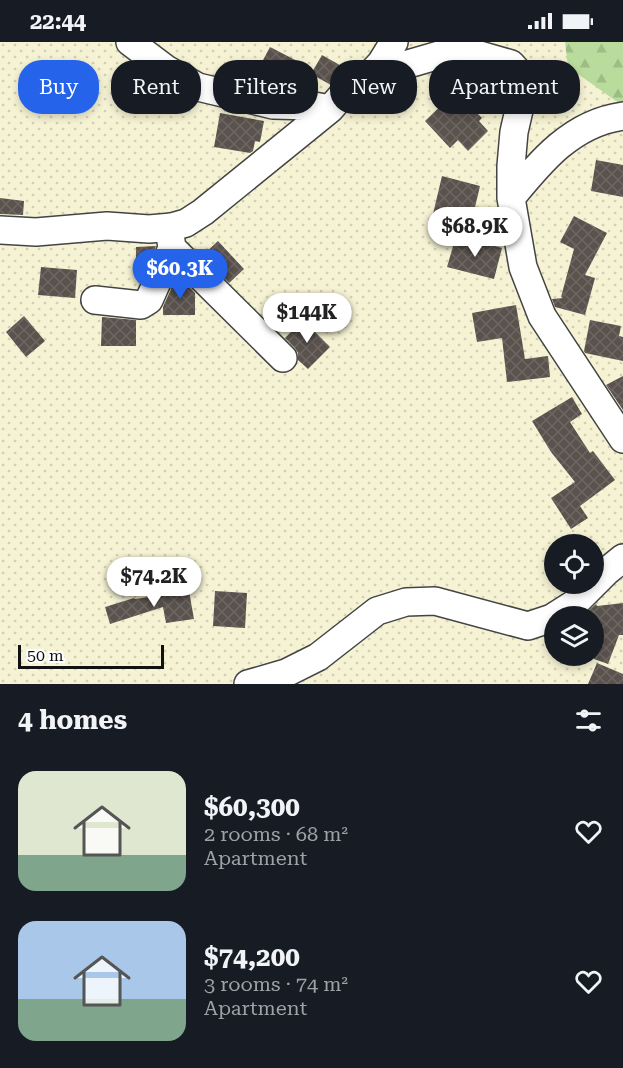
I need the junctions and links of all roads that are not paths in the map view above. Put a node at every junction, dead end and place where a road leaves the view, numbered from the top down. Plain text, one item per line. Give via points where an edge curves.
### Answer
1 (130, 42) edge
2 (394, 42) edge
3 (383, 60) edge
4 (417, 62) edge
5 (330, 109) joint
6 (623, 116) edge
7 (511, 198) junction
8 (0, 230) edge
9 (170, 237) junction
10 (95, 300) dead end
11 (283, 358) dead end
12 (623, 439) edge
13 (623, 558) edge
14 (248, 684) edge

1 - 5 street via 198,87 273,105
2 - 3 street
4 - 7 street via 447,53 476,54 511,63 520,74 522,97 514,132
5 - 9 street
6 - 7 street via 595,123 552,150
7 - 12 street via 523,267 542,316
8 - 9 street via 36,232 107,226 149,229
9 - 10 street via 149,300 141,305
9 - 11 street
13 - 14 street via 574,604 552,618 528,626 435,601 406,602 377,611 318,657 286,673

